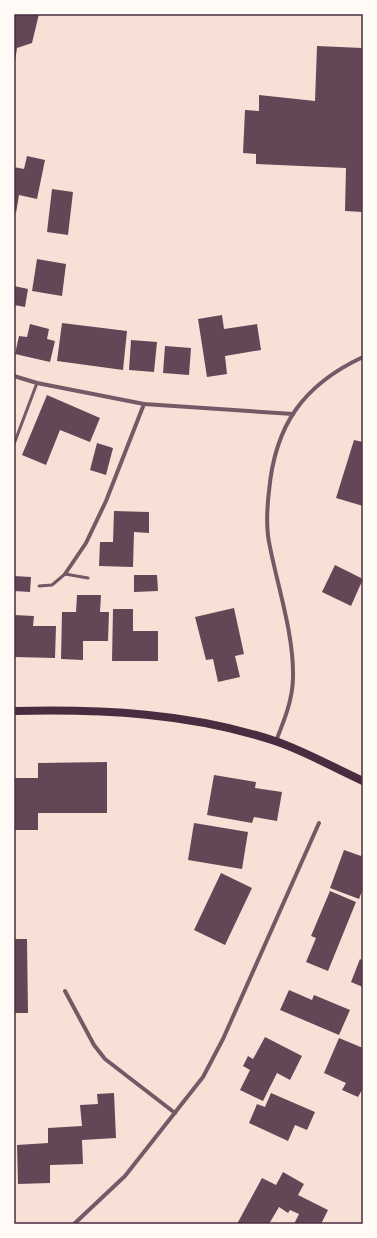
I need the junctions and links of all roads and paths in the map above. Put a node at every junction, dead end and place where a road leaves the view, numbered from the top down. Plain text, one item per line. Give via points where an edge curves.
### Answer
1 (363, 357) edge
2 (14, 376) edge
3 (37, 383) junction
4 (144, 404) junction
5 (293, 414) junction
6 (14, 444) edge
7 (65, 574) junction
8 (88, 578) dead end
9 (39, 586) dead end
10 (14, 711) edge
11 (276, 742) junction
12 (363, 781) edge
13 (319, 823) dead end
14 (66, 991) dead end
15 (175, 1113) junction
16 (74, 1224) edge

1 - 5 street via 348,364 307,395
2 - 3 street
3 - 4 street
3 - 6 lane
4 - 5 street
4 - 7 street via 106,500 86,543
5 - 11 street via 283,429 276,447 270,472 267,506 269,540 292,651 294,678 290,701
7 - 8 lane
7 - 9 lane via 52,585
10 - 11 main road via 78,709 149,715 221,725
11 - 12 main road
13 - 15 street via 223,1039 203,1077
14 - 15 street via 94,1046 105,1059
15 - 16 street via 125,1176

